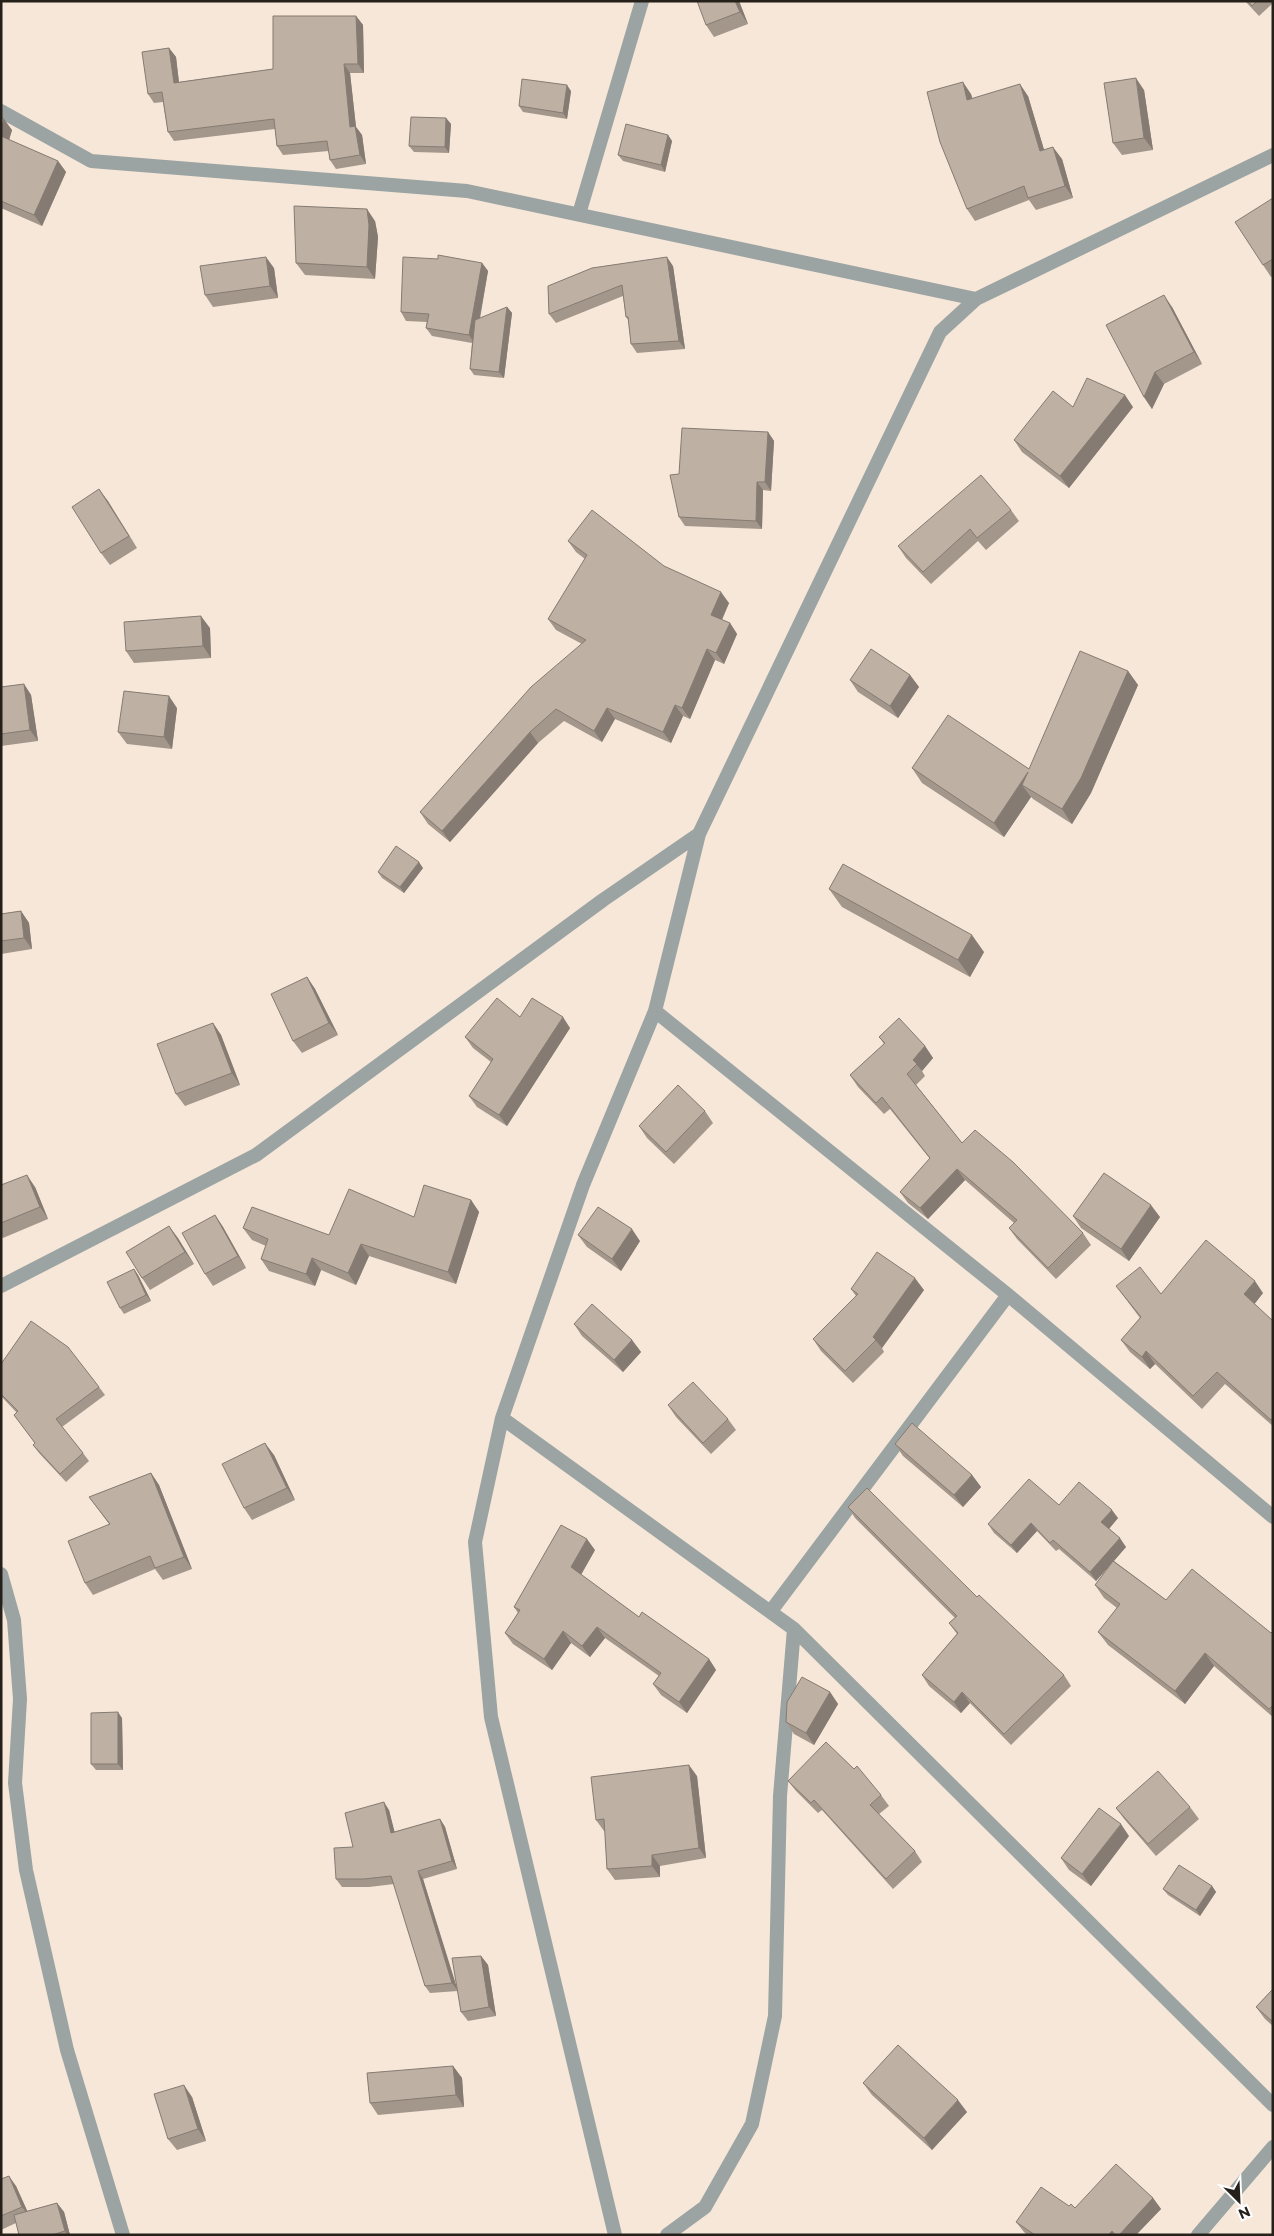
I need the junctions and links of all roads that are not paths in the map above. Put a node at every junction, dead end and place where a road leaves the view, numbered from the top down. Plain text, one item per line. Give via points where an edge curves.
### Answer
1 (642, 1) edge
2 (1, 111) edge
3 (1273, 155) edge
4 (579, 214) junction
5 (976, 300) junction
6 (699, 834) junction
7 (655, 1011) junction
8 (1, 1286) edge
9 (1008, 1295) junction
10 (502, 1418) junction
11 (1273, 1517) edge
12 (1, 1574) edge
13 (771, 1611) junction
14 (794, 1629) junction
15 (1273, 2105) edge
16 (1273, 2147) edge
17 (123, 2235) edge
18 (615, 2235) edge
19 (667, 2235) edge
20 (1198, 2235) edge

1 - 4 street
2 - 4 street via 91,161 467,191
3 - 5 street
4 - 5 street
5 - 6 street via 940,332
6 - 7 street
6 - 8 street via 603,900 256,1154
7 - 9 street
7 - 10 street via 583,1185
9 - 11 street
9 - 13 street
10 - 13 street
10 - 18 street via 474,1542 491,1717
12 - 17 street via 14,1620 20,1699 14,1783 26,1870 67,2050
13 - 14 street
14 - 15 street
14 - 19 street via 780,1796 775,2016 752,2124 705,2207
16 - 20 street

